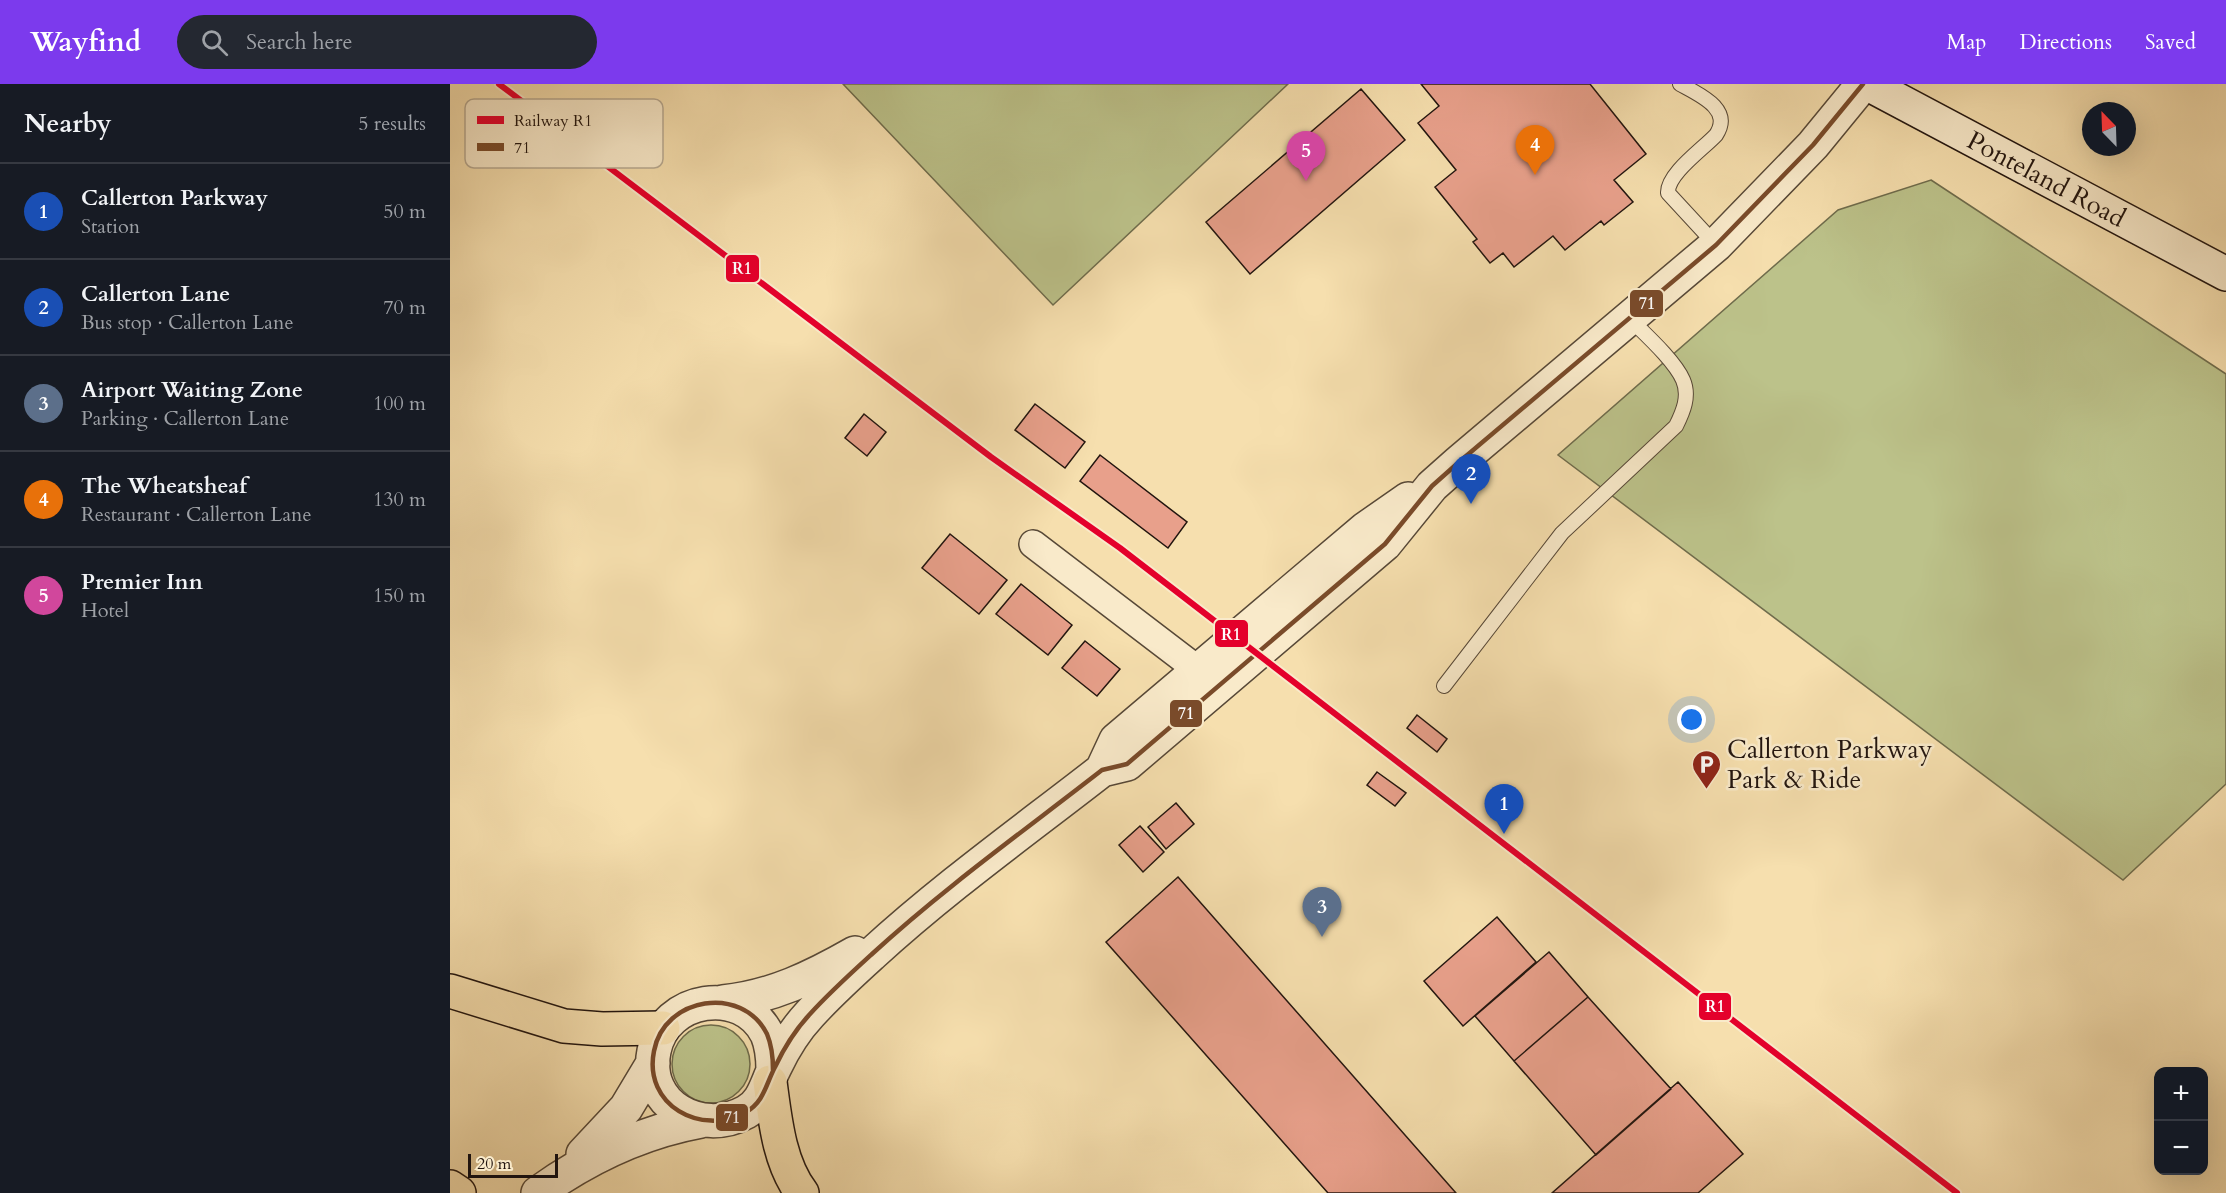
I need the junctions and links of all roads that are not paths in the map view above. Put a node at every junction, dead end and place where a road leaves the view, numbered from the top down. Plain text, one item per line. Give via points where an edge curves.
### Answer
1 (1680, 84) edge
2 (1863, 84) edge
3 (1868, 84) edge
4 (1716, 245) junction
5 (2226, 274) edge
6 (1630, 319) junction
7 (1432, 486) junction
8 (1033, 544) dead end
9 (1198, 670) junction
10 (1444, 686) dead end
11 (1115, 767) junction
12 (910, 919) junction
13 (450, 991) edge
14 (723, 1002) junction
15 (663, 1028) junction
16 (653, 1063) junction
17 (771, 1076) junction
18 (701, 1121) junction
19 (450, 1187) edge
20 (547, 1187) edge
21 (459, 1193) edge
22 (802, 1193) edge

1 - 4 lane via 1704,97 1718,110 1722,120 1716,135 1672,177 1668,193
2 - 4 street via 1813,145
3 - 5 street, Ponteland Road
4 - 6 street
6 - 7 street
6 - 10 lane via 1683,380 1685,403 1676,426 1562,533
7 - 9 street via 1365,529
7 - 11 street via 1385,544
8 - 9 street
9 - 11 street via 1116,740
11 - 12 street
12 - 14 street via 805,980 765,995
12 - 17 street via 817,1006 789,1041
13 - 15 highway via 564,1026
14 - 15 street via 690,1006 674,1015
14 - 17 street via 741,1008 761,1026 773,1051
15 - 16 street
16 - 18 street via 657,1083 667,1101 682,1114
16 - 20 street via 626,1108
17 - 18 street via 762,1098 750,1110 718,1122
17 - 22 highway via 777,1136
18 - 20 street via 631,1140
19 - 21 highway

